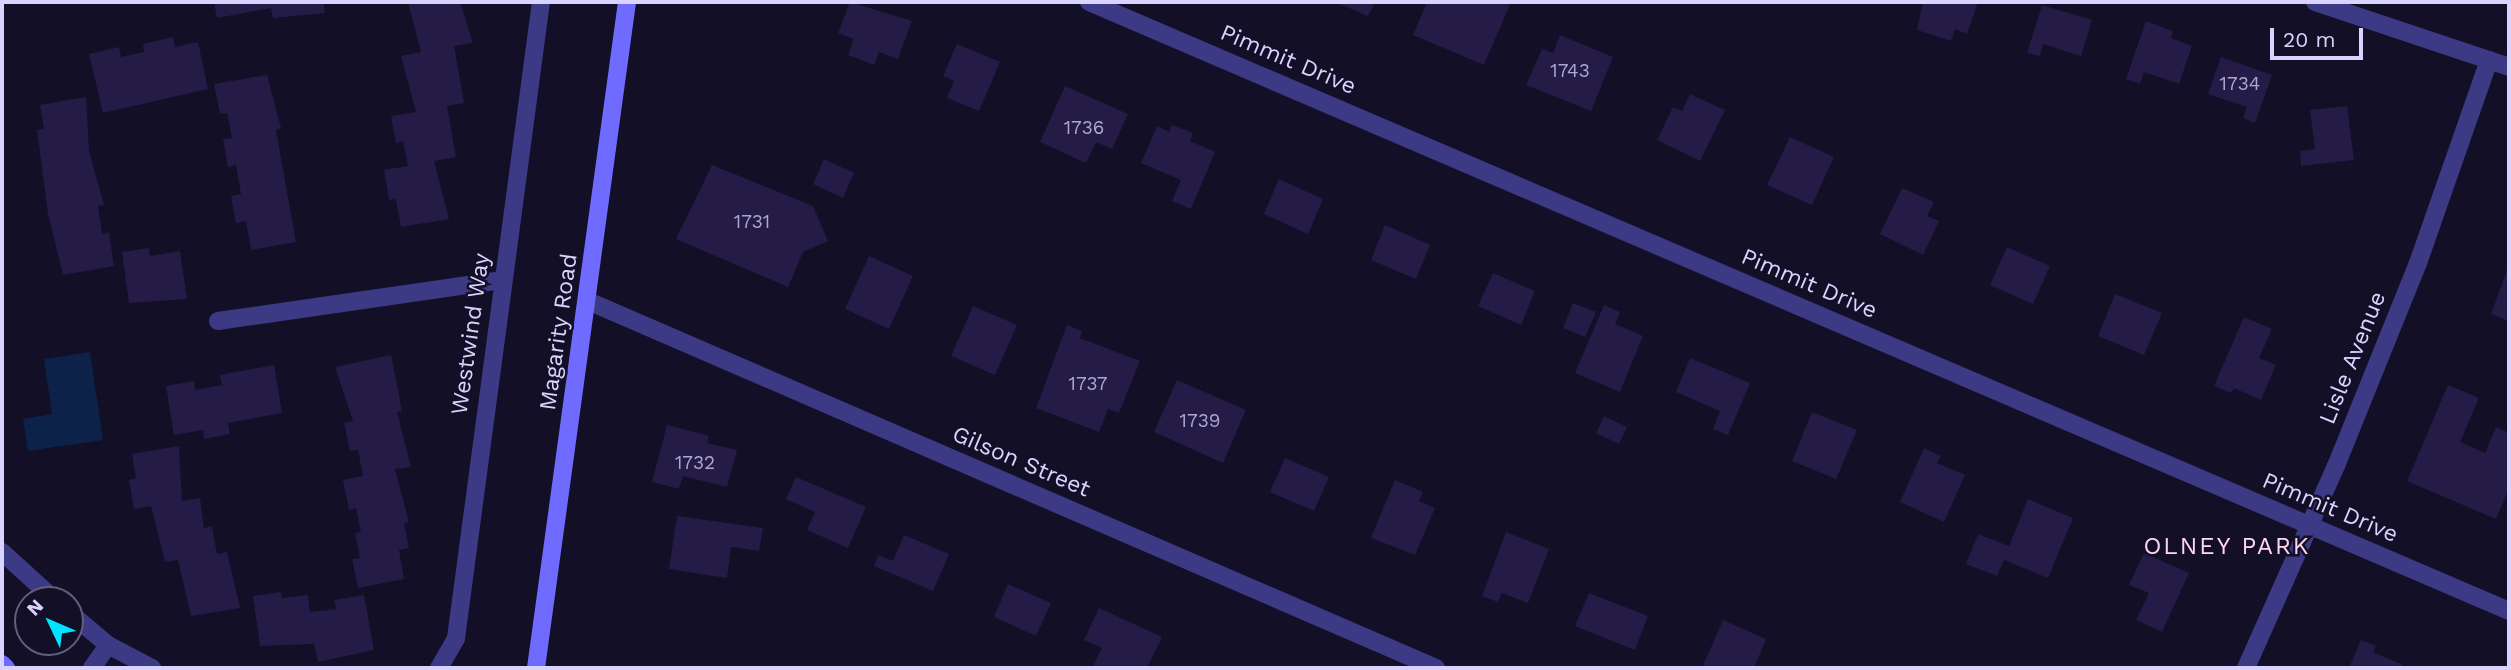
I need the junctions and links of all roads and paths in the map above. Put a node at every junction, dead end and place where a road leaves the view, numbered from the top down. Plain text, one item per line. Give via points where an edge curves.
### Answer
1 (541, 2) edge
2 (627, 2) edge
3 (1089, 2) edge
4 (2315, 2) edge
5 (2489, 60) junction
6 (2509, 66) edge
7 (503, 281) junction
8 (588, 301) junction
9 (218, 321) dead end
10 (2309, 526) junction
11 (2, 552) edge
12 (40, 586) edge
13 (2509, 611) edge
14 (84, 624) edge
15 (108, 645) junction
16 (2, 664) edge
17 (6, 668) edge
18 (92, 668) edge
19 (152, 668) edge
20 (439, 668) edge
21 (536, 668) edge
22 (1436, 668) edge
23 (2246, 668) edge

1 - 7 street, Westwind Way
2 - 8 main road, Magarity Road
3 - 10 street, Pimmit Drive
4 - 5 street
5 - 6 street
5 - 10 street, Lisle Avenue via 2417,263
7 - 9 street
7 - 20 street, Westwind Way via 456,638
8 - 21 main road, Magarity Road
8 - 22 street, Gilson Street
10 - 13 street, Pimmit Drive
10 - 23 street, Lisle Avenue
11 - 12 street
14 - 15 street
15 - 18 street
15 - 19 street
16 - 17 main road

